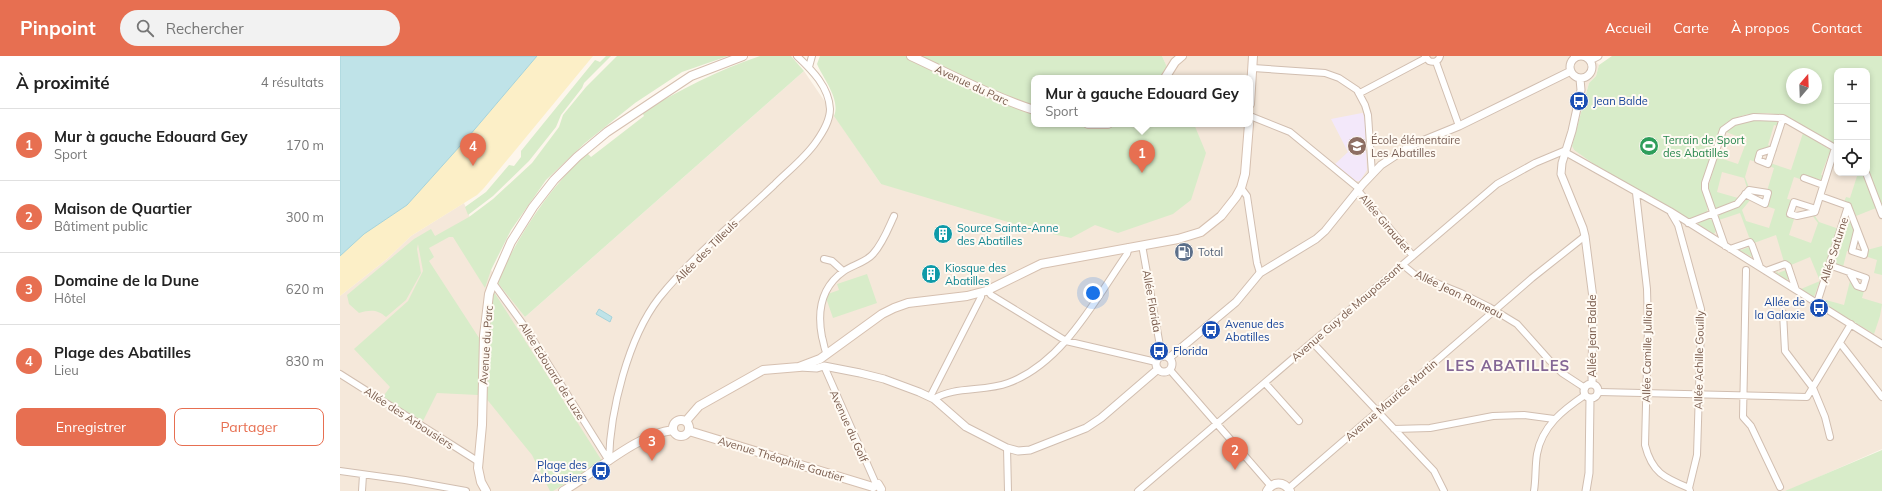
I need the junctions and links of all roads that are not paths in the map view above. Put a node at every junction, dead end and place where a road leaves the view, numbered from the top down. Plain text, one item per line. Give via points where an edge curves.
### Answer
1 (743, 56) edge
2 (797, 56) edge
3 (812, 56) edge
4 (911, 56) edge
5 (1182, 56) edge
6 (1253, 56) edge
7 (1440, 56) edge
8 (1598, 56) edge
9 (1426, 57) edge
10 (1575, 57) edge
11 (1590, 60) junction
12 (1436, 62) junction
13 (809, 67) junction
14 (1252, 68) junction
15 (1570, 71) junction
16 (1167, 75) edge
17 (1252, 75) edge
18 (1580, 79) junction
19 (1360, 93) junction
20 (1031, 109) edge
21 (1253, 117) edge
22 (1783, 118) junction
23 (1459, 126) junction
24 (1249, 127) edge
25 (1834, 147) edge
26 (1773, 149) dead end
27 (1566, 151) junction
28 (1834, 154) edge
29 (1372, 174) junction
30 (1867, 176) edge
31 (1804, 178) dead end
32 (1823, 185) junction
33 (1241, 188) junction
34 (1358, 189) junction
35 (1636, 193) junction
36 (1745, 194) dead end
37 (1820, 196) junction
38 (1848, 206) junction
39 (1816, 209) dead end
40 (1670, 211) junction
41 (1713, 213) junction
42 (1882, 215) edge
43 (894, 216) dead end
44 (1688, 223) junction
45 (1858, 231) dead end
46 (1585, 236) junction
47 (1142, 245) junction
48 (1129, 247) junction
49 (1728, 247) junction
50 (1413, 256) junction
51 (824, 259) dead end
52 (1403, 265) junction
53 (1829, 265) junction
54 (1760, 267) junction
55 (1746, 270) dead end
56 (843, 271) junction
57 (1766, 271) junction
58 (1849, 272) dead end
59 (1260, 273) junction
60 (493, 283) junction
61 (1796, 290) junction
62 (984, 292) junction
63 (1817, 303) junction
64 (1495, 311) junction
65 (1783, 313) dead end
66 (1851, 324) junction
67 (1066, 341) junction
68 (1312, 342) junction
69 (1840, 343) junction
70 (1882, 344) edge
71 (824, 360) junction
72 (1161, 361) junction
73 (1170, 370) junction
74 (340, 374) edge
75 (1265, 383) junction
76 (1592, 384) junction
77 (1812, 388) junction
78 (1598, 392) junction
79 (1587, 394) junction
80 (1646, 394) junction
81 (1699, 395) junction
82 (1744, 396) junction
83 (1882, 397) edge
84 (932, 398) junction
85 (1378, 411) junction
86 (1554, 419) junction
87 (686, 421) junction
88 (1299, 421) dead end
89 (1216, 424) junction
90 (1394, 429) junction
91 (673, 430) junction
92 (689, 431) junction
93 (1830, 437) dead end
94 (1007, 448) junction
95 (609, 461) junction
96 (478, 462) junction
97 (340, 471) edge
98 (364, 475) junction
99 (1780, 487) dead end
100 (1269, 488) edge
101 (877, 489) edge
102 (1289, 490) edge
103 (1690, 490) edge
104 (362, 491) edge
105 (466, 491) edge
106 (486, 491) edge
107 (563, 491) edge
108 (1008, 491) edge
109 (1138, 491) edge
110 (1444, 491) edge
111 (1534, 491) edge
112 (1586, 491) edge

1 - 60 main road, Avenue du Parc via 692,76 667,91 607,132 577,157 554,180 533,207 511,242
2 - 13 street, Allée des Tilleuls
3 - 13 street
4 - 20 main road, Avenue du Parc via 973,87
5 - 16 main road
6 - 14 main road
7 - 12 street
8 - 11 street
9 - 12 street via 1431,62
9 - 19 street
10 - 11 street via 1581,56
10 - 15 street via 1571,62
11 - 18 street via 1591,73
12 - 23 street
13 - 95 street, Allée des Tilleuls via 827,95 830,109 826,128 815,144 659,298 645,320 627,361 620,386
14 - 17 main road
14 - 19 street via 1325,73 1339,78
15 - 18 street
15 - 23 street
18 - 27 street, Allée Jean Balde via 1581,90
19 - 29 street via 1368,115
21 - 34 street, Allée Giraudet via 1290,132
22 - 25 street
22 - 26 street
22 - 41 street via 1754,117 1734,122 1723,130 1705,183
23 - 29 street via 1410,146
24 - 33 main road via 1245,174
27 - 35 street
27 - 46 street, Allée Jean Balde via 1561,174
27 - 50 street, Avenue Guy de Maupassant via 1535,163 1497,184
28 - 32 street
29 - 34 street
30 - 42 street
31 - 32 street
32 - 37 street
33 - 47 main road via 1221,216 1201,232
33 - 59 street via 1248,196
34 - 50 street, Allée Giraudet
34 - 59 street via 1316,239
35 - 40 street
35 - 80 street, Allée Camille Jullian via 1647,289
36 - 41 street via 1737,204
37 - 38 street, Allée Saturne
37 - 39 street
38 - 45 street
38 - 53 street, Allée Saturne
40 - 44 street
40 - 81 street, Allée Achille Gouilly via 1678,225 1700,309
41 - 44 street
41 - 49 street
43 - 56 street, Avenue du Golf via 873,255
44 - 49 street
46 - 64 street, Avenue Maurice Martin
46 - 76 street, Allée Jean Balde via 1593,298
47 - 48 main road
47 - 72 street, Allée Florida
48 - 62 main road via 1041,264
48 - 67 street
49 - 54 street
49 - 54 street via 1750,242
50 - 52 street, Avenue Guy de Maupassant
51 - 56 street via 832,261
52 - 64 street, Allée Jean Rameau via 1414,274 1461,293
52 - 68 street, Avenue Guy de Maupassant
53 - 58 street
53 - 63 street, Allée Saturne
54 - 57 street
55 - 82 street
56 - 71 street, Avenue du Golf via 834,278 825,291 820,309
57 - 61 street
57 - 61 street via 1785,264
59 - 72 street via 1236,302
60 - 95 street, Allée Edouard de Luze via 525,327
60 - 96 main road, Avenue du Parc via 484,336 482,425
61 - 63 street
62 - 67 street
62 - 71 main road via 908,303 894,308 882,314
62 - 84 street
63 - 66 street
64 - 79 street, Allée Jean Rameau via 1517,324 1550,361
64 - 85 street, Avenue Maurice Martin
65 - 77 street via 1785,352
66 - 69 street
66 - 70 street
67 - 72 street
67 - 84 street via 1039,367 1009,383 992,389 943,393
68 - 75 street, Avenue Guy de Maupassant
68 - 85 street
69 - 77 street
69 - 83 street
71 - 84 street
71 - 87 main road via 799,367 763,370 699,406
71 - 101 street, Avenue du Golf
72 - 73 street via 1164,372
72 - 73 street via 1172,363
72 - 94 street via 1101,418 1086,428 1030,450 1018,451
73 - 89 street
74 - 96 street, Allée des Arbousiers
75 - 88 street
75 - 89 street, Avenue Guy de Maupassant
76 - 78 street
76 - 79 street via 1588,385
77 - 82 street via 1807,397
77 - 93 street via 1825,417
78 - 79 street via 1595,398
78 - 80 street
79 - 86 street
79 - 112 street via 1589,473
80 - 81 street
80 - 103 street, Allée Camille Jullian via 1645,445 1649,460 1658,472
81 - 82 street
81 - 103 street, Allée Achille Gouilly via 1697,455
82 - 99 street via 1743,417 1752,426
84 - 94 street via 966,427
85 - 90 street
85 - 102 street, Avenue Maurice Martin
86 - 90 street via 1524,415 1493,416 1430,428
86 - 111 street via 1543,436 1537,453
87 - 91 main road via 682,419 676,422
87 - 92 main road
89 - 100 street
89 - 109 street, Avenue Guy de Maupassant
90 - 110 street via 1434,471
91 - 92 main road via 681,436
91 - 95 main road via 662,431 637,443
92 - 101 main road, Avenue Théophile Gautier
94 - 108 street
95 - 107 main road
96 - 106 main road, Avenue du Parc
97 - 98 street
98 - 104 street
98 - 105 street
100 - 102 main road via 1280,483

